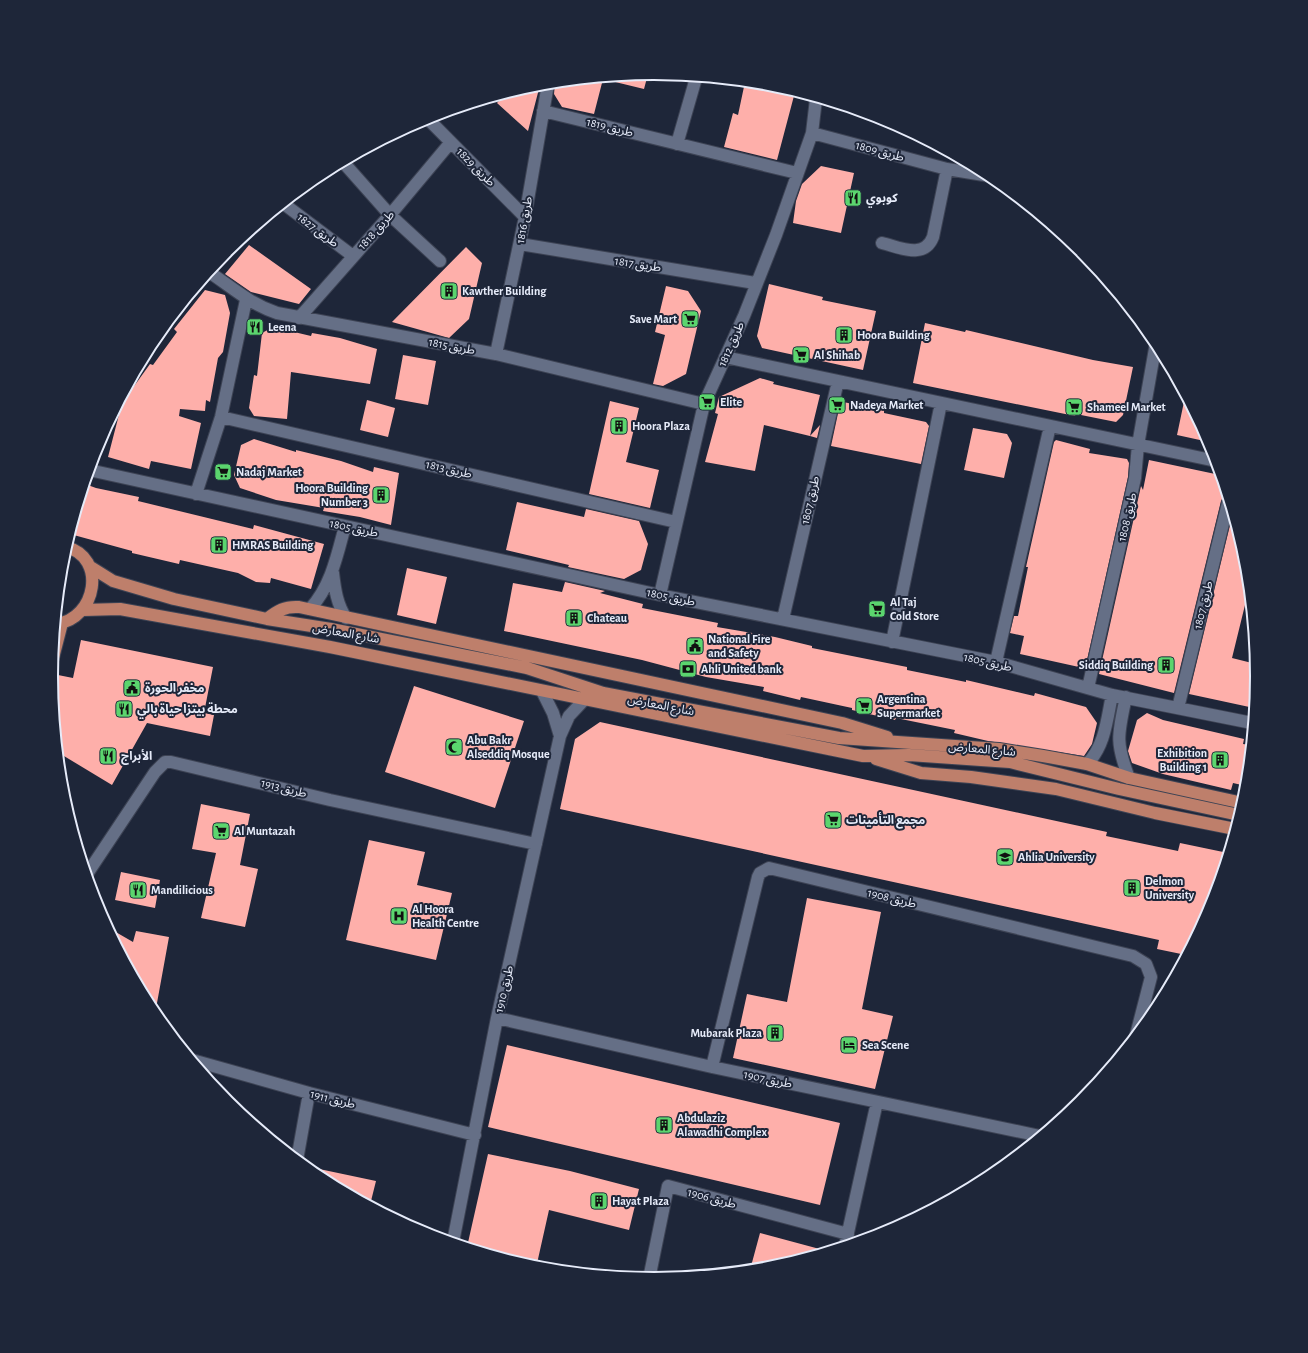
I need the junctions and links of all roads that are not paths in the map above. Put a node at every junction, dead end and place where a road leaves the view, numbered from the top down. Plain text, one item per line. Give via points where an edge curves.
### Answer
1 (695, 82) edge
2 (547, 91) edge
3 (816, 103) edge
4 (543, 111) junction
5 (432, 123) edge
6 (812, 133) junction
7 (451, 142) junction
8 (677, 144) junction
9 (347, 166) edge
10 (948, 168) junction
11 (798, 173) junction
12 (972, 173) edge
13 (288, 207) edge
14 (390, 215) junction
15 (525, 217) junction
16 (882, 243) dead end
17 (520, 244) junction
18 (353, 256) junction
19 (440, 261) dead end
20 (214, 276) edge
21 (755, 283) junction
22 (246, 300) junction
23 (299, 318) junction
24 (1154, 352) edge
25 (496, 354) junction
26 (725, 357) junction
27 (838, 381) junction
28 (941, 403) junction
29 (704, 404) junction
30 (221, 417) junction
31 (1050, 426) junction
32 (1138, 445) junction
33 (1209, 460) edge
34 (95, 471) edge
35 (196, 494) junction
36 (1226, 510) edge
37 (676, 522) junction
38 (345, 526) junction
39 (71, 550) edge
40 (89, 566) junction
41 (333, 573) junction
42 (660, 595) junction
43 (310, 609) junction
44 (83, 610) junction
45 (346, 618) junction
46 (266, 619) junction
47 (783, 620) junction
48 (61, 622) edge
49 (892, 642) junction
50 (996, 662) junction
51 (1088, 688) junction
52 (542, 691) junction
53 (1112, 694) junction
54 (1126, 697) junction
55 (584, 700) junction
56 (1178, 708) junction
57 (1248, 722) edge
58 (560, 736) junction
59 (909, 743) junction
60 (863, 756) junction
61 (1087, 764) junction
62 (1129, 778) junction
63 (1237, 803) edge
64 (1234, 814) edge
65 (1231, 828) edge
66 (536, 844) junction
67 (90, 869) edge
68 (497, 1018) junction
69 (1139, 1023) edge
70 (200, 1062) edge
71 (712, 1067) junction
72 (309, 1093) junction
73 (877, 1102) junction
74 (475, 1135) junction
75 (1035, 1135) edge
76 (298, 1154) edge
77 (454, 1238) edge
78 (846, 1240) edge
79 (650, 1272) edge

1 - 8 street
2 - 4 street, طريق 1816
3 - 6 street, طريق 1812
4 - 8 street, طريق 1819
4 - 15 street, طريق 1816
5 - 7 street, طريق 1829
6 - 10 street, طريق 1809
6 - 11 street, طريق 1812
7 - 14 street, طريق 1818
7 - 15 street, طريق 1829
8 - 11 street, طريق 1819
9 - 14 street
10 - 12 street, طريق 1809
10 - 16 street via 933,238 928,247 912,251
11 - 21 street, طريق 1812 via 776,235
13 - 18 street, طريق 1827
14 - 18 street, طريق 1818
14 - 19 street
15 - 17 street, طريق 1816
17 - 21 street, طريق 1817
17 - 25 street, طريق 1816
18 - 23 street, طريق 1818
20 - 22 street, طريق 1815
21 - 26 street, طريق 1812 via 744,316
22 - 23 street, طريق 1815 via 259,307
22 - 30 street
23 - 25 street, طريق 1815
24 - 32 street, طريق 1808
25 - 29 street, طريق 1815
26 - 27 street
26 - 29 street, طريق 1812
27 - 28 street
27 - 47 street, طريق 1807
28 - 31 street
28 - 49 street
29 - 37 street, طريق 1812
30 - 35 street
30 - 37 street, طريق 1813
31 - 32 street
31 - 50 street
32 - 33 street
32 - 51 street, طريق 1808 via 1135,478
34 - 35 street, طريق 1805
35 - 38 street, طريق 1805
36 - 56 street, طريق 1807
37 - 42 street, طريق 1812
38 - 41 street
38 - 42 street, طريق 1805
39 - 40 main road, شارع المعارض via 81,555
40 - 44 main road via 92,589
40 - 46 main road, شارع المعارض via 113,581 130,587
41 - 43 street via 322,594
41 - 45 street via 339,608
42 - 47 street, طريق 1805
43 - 45 main road
43 - 46 main road via 289,606
44 - 48 main road via 77,616
44 - 52 main road, شارع المعارض via 120,609 337,648
45 - 59 main road via 842,723
46 - 59 main road, شارع المعارض via 331,629 527,668 603,693 839,738
47 - 49 street, طريق 1805
49 - 50 street, طريق 1805
50 - 51 street, طريق 1805
51 - 53 street, طريق 1805
52 - 55 main road, شارع المعارض
52 - 58 street, طريق 1910 via 553,713
53 - 54 street, طريق 1805
53 - 61 street via 1103,739 1094,757
54 - 56 street, طريق 1805
54 - 62 street via 1118,741
55 - 58 street, طريق 1910 via 569,716
55 - 60 main road, شارع المعارض
56 - 57 street, طريق 1805
58 - 66 street, طريق 1910
59 - 61 main road, شارع المعارض via 998,749
60 - 64 main road, شارع المعارض via 908,755 1010,762
60 - 65 main road via 921,773 1056,789
61 - 62 main road, شارع المعارض
62 - 63 main road, شارع المعارض
66 - 67 street, طريق 1913 via 165,762 155,772
66 - 68 street, طريق 1910
68 - 71 street, طريق 1907
68 - 74 street, طريق 1910
69 - 71 street, طريق 1908 via 1151,977 1146,964 1133,956 765,868 758,877
70 - 72 street, طريق 1911
71 - 73 street, طريق 1907
72 - 74 street, طريق 1911
72 - 76 street
73 - 75 street, طريق 1907
73 - 78 street, طريق 1906
74 - 77 street, طريق 1910
78 - 79 street, طريق 1906 via 668,1186

